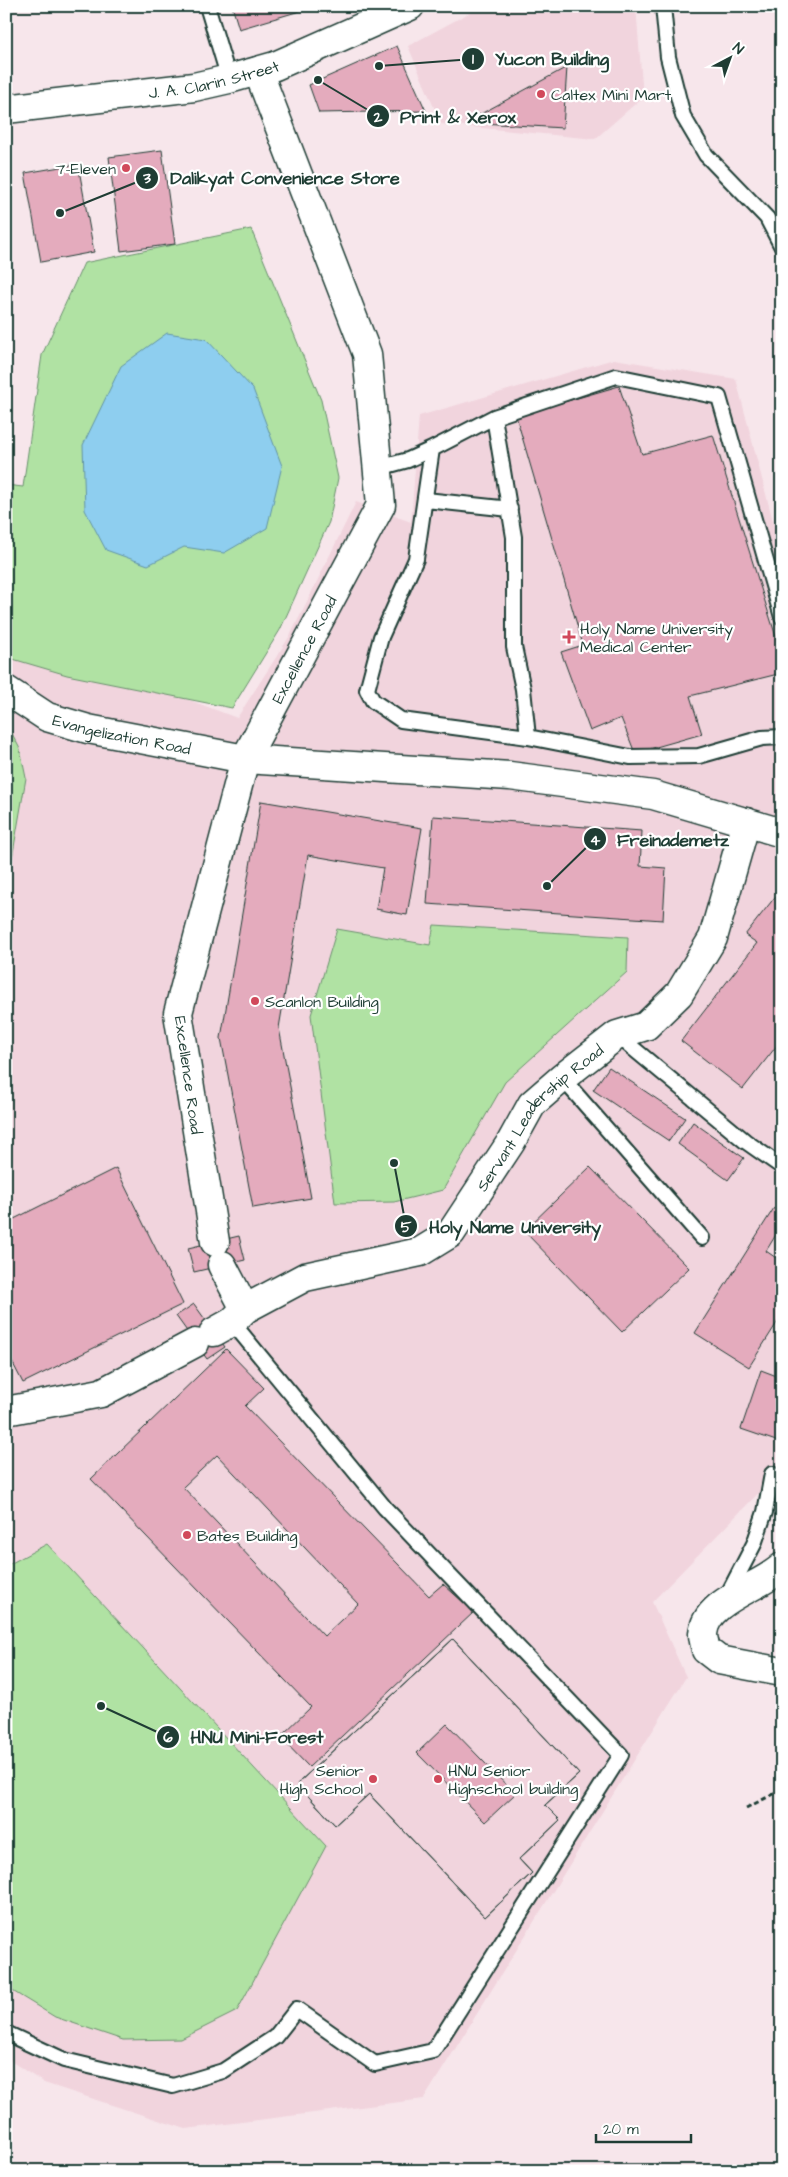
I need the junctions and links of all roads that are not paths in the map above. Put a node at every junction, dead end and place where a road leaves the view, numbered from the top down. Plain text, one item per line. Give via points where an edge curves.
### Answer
1 (208, 6) edge
2 (410, 6) edge
3 (663, 6) edge
4 (258, 71) junction
5 (229, 79) junction
6 (6, 109) edge
7 (782, 247) edge
8 (494, 418) junction
9 (432, 449) junction
10 (379, 468) junction
11 (426, 500) junction
12 (510, 509) junction
13 (782, 617) edge
14 (6, 690) edge
15 (528, 737) junction
16 (782, 737) edge
17 (246, 759) junction
18 (746, 822) junction
19 (782, 833) edge
20 (617, 1035) junction
21 (562, 1078) junction
22 (782, 1168) edge
23 (702, 1238) dead end
24 (222, 1326) junction
25 (6, 1411) edge
26 (772, 1474) dead end
27 (782, 1568) edge
28 (726, 1600) junction
29 (782, 1672) edge
30 (6, 2033) edge

1 - 5 lane
2 - 4 street, J. A. Clarin Street
3 - 7 lane via 668,57 682,116 706,155 768,218
4 - 5 street, J. A. Clarin Street
4 - 10 street, Excellence Road via 367,354
5 - 6 street, J. A. Clarin Street via 194,88
8 - 9 lane
8 - 12 lane
8 - 13 lane via 616,376 719,398
9 - 10 lane
9 - 11 lane
10 - 17 street, Excellence Road via 381,506
11 - 12 lane
11 - 15 lane via 416,559 381,637 367,690 373,701 401,720
12 - 15 lane via 516,566 514,647
14 - 17 street, Evangelization Road via 47,716 80,726
15 - 16 lane via 630,757 699,756 762,738
17 - 18 street, Evangelization Road via 510,776 652,795
17 - 24 street, Excellence Road via 178,1013 218,1254
18 - 19 street
18 - 20 street, Servant Leadership Road via 712,938 679,994 646,1026
20 - 21 street, Servant Leadership Road
20 - 22 lane
21 - 23 lane
21 - 24 street, Servant Leadership Road via 532,1104 511,1142 450,1233 420,1252 305,1277
24 - 25 street, Servant Leadership Road via 101,1393
24 - 30 lane via 385,1508 621,1755 433,2051 375,2064 297,2009 275,2037 223,2071 173,2086 64,2060
26 - 28 lane via 765,1512 754,1544
27 - 28 street via 754,1587
28 - 29 street via 707,1621 703,1634 706,1650 719,1660

